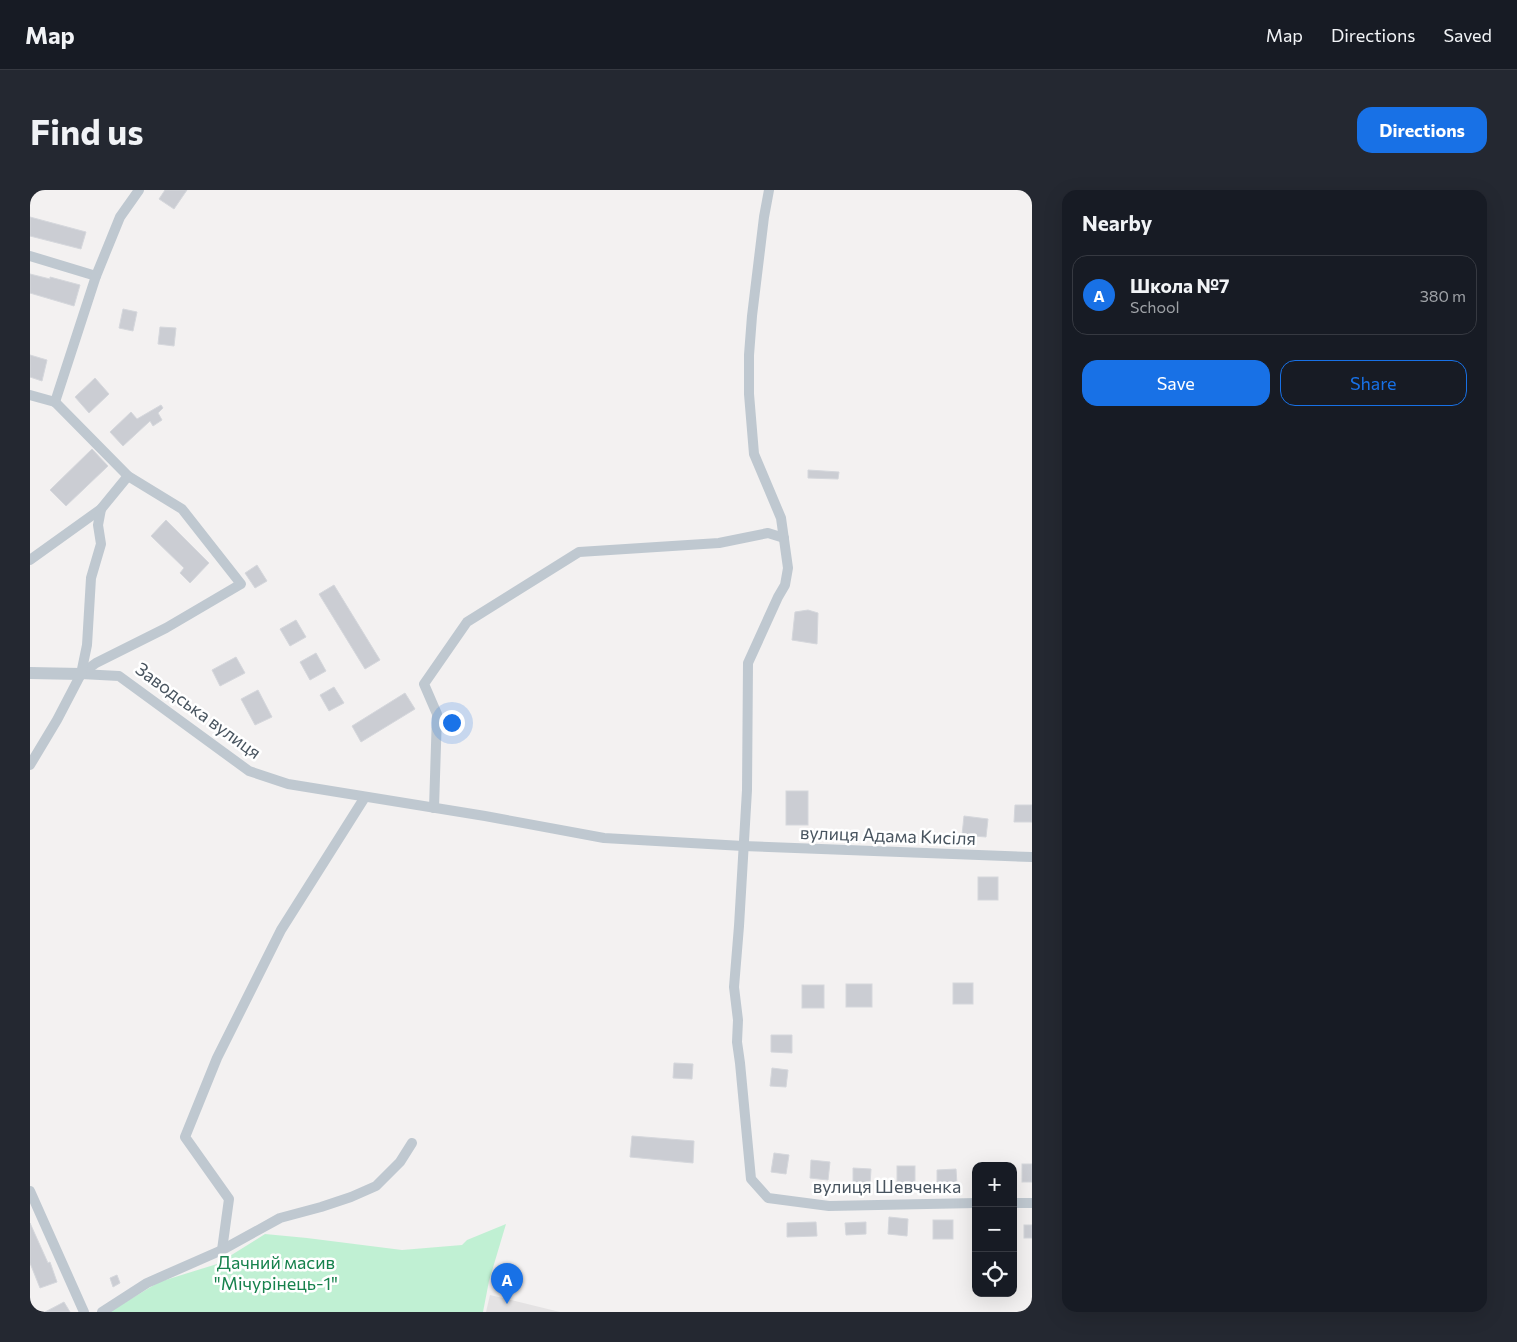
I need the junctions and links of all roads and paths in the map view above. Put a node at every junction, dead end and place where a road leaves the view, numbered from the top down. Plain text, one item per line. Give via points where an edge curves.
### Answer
1 (139, 190) edge
2 (769, 190) edge
3 (30, 256) edge
4 (96, 276) junction
5 (30, 395) edge
6 (55, 402) junction
7 (128, 476) junction
8 (101, 509) junction
9 (784, 538) junction
10 (30, 560) edge
11 (30, 673) edge
12 (81, 674) junction
13 (30, 764) edge
14 (365, 797) junction
15 (438, 809) junction
16 (743, 846) junction
17 (1032, 858) edge
18 (412, 1143) dead end
19 (30, 1191) edge
20 (1017, 1203) edge
21 (1032, 1203) edge
22 (972, 1204) edge
23 (222, 1250) junction
24 (84, 1312) edge
25 (102, 1312) edge

1 - 4 street via 120,218
2 - 9 street via 752,316 749,394 754,454 781,518
3 - 4 street
4 - 6 street
5 - 6 street
6 - 7 street
7 - 8 street
7 - 12 street, Заводська вулиця via 182,509 241,584
8 - 10 street
8 - 12 street via 98,525 100,544 91,578 87,645
9 - 15 street via 768,533 719,543 579,552 466,622 424,684 437,714
9 - 16 street via 788,568 785,585 748,664
11 - 12 street, Заводська вулиця
12 - 13 street
12 - 14 street, Заводська вулиця via 119,676 249,771 288,784
14 - 15 street, Заводська вулиця
14 - 23 street via 281,930 217,1058 185,1137 229,1199
15 - 16 street, вулиця Адама Кисіля via 604,838
16 - 17 street, вулиця Адама Кисіля
16 - 22 street, вулиця Шевченка via 734,987 738,1020 736,1042 751,1179 768,1198 829,1206
18 - 23 street via 400,1162 376,1186 351,1197 280,1218
19 - 24 street
20 - 21 street
23 - 25 street via 147,1283

